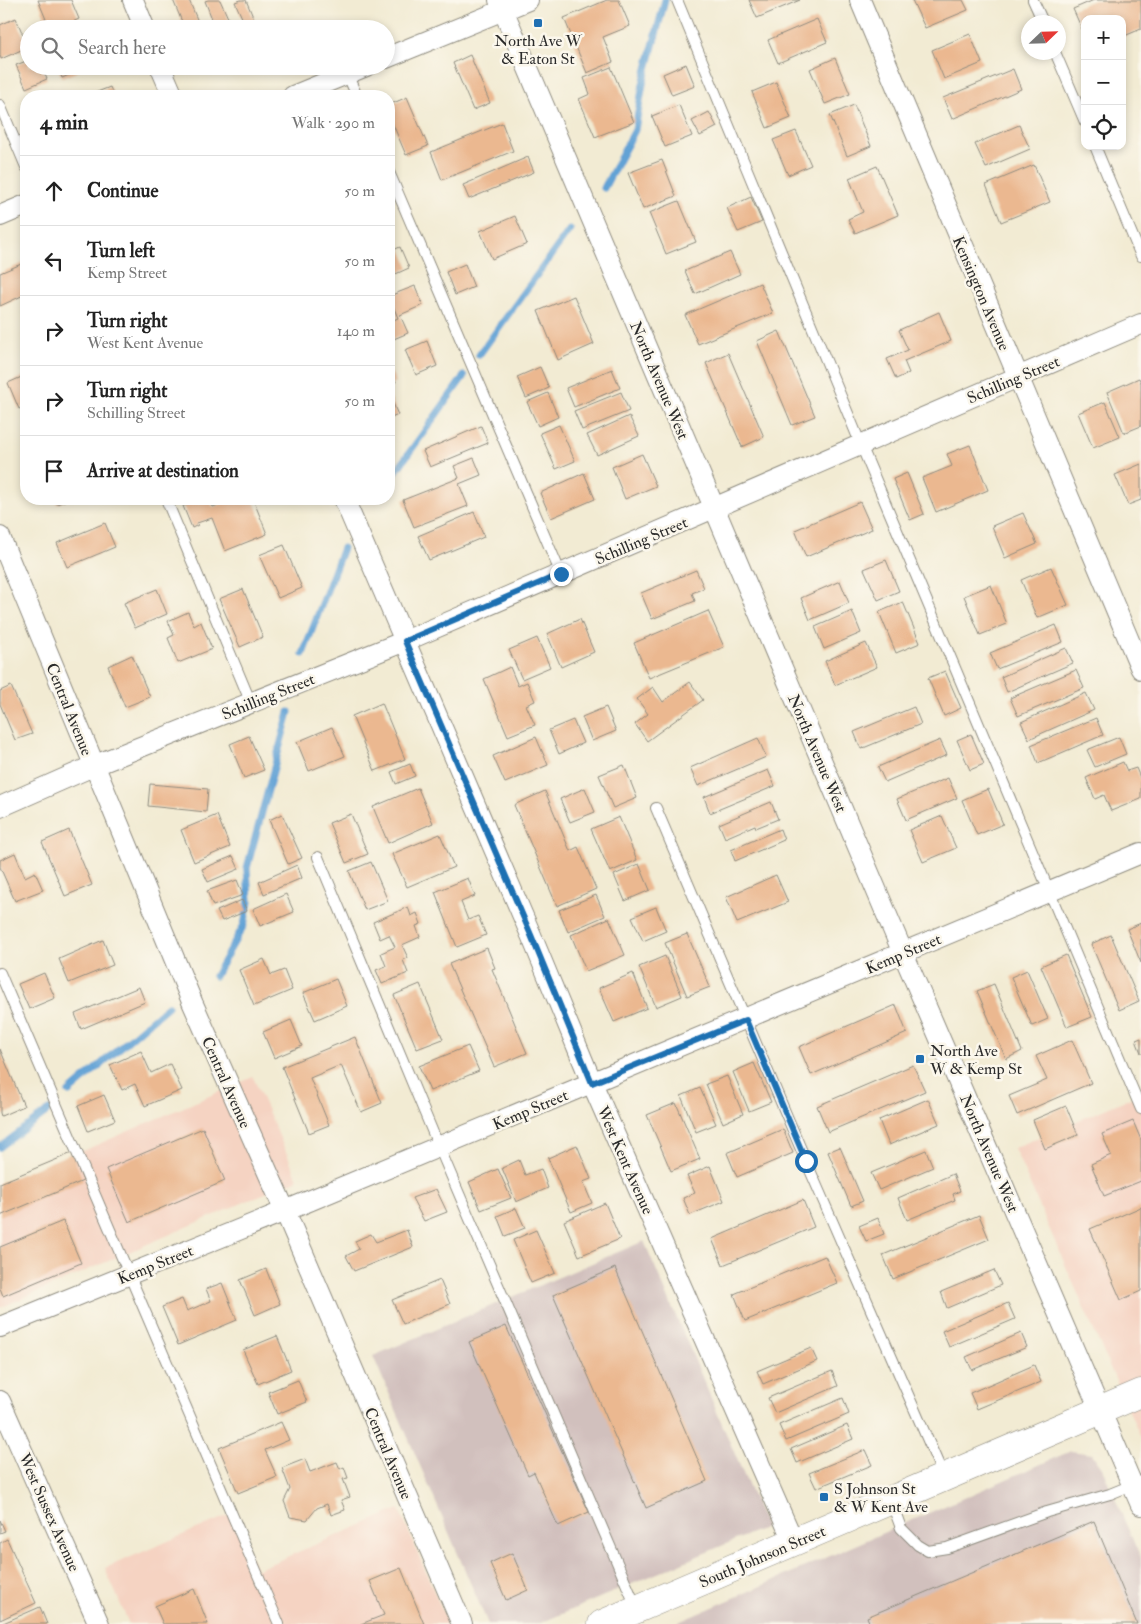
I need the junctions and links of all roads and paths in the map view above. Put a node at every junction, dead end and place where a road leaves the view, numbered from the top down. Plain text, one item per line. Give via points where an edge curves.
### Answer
1 (133, 0) edge
2 (528, 0) edge
3 (677, 0) edge
4 (860, 0) edge
5 (1034, 0) edge
6 (501, 5) edge
7 (1040, 15) edge
8 (141, 20) edge
9 (395, 54) edge
10 (1059, 60) edge
11 (164, 75) edge
12 (345, 75) edge
13 (347, 75) edge
14 (170, 90) edge
15 (308, 90) edge
16 (354, 90) edge
17 (0, 104) edge
18 (1081, 112) edge
19 (1097, 150) edge
20 (20, 152) edge
21 (395, 186) edge
22 (20, 208) edge
23 (0, 216) edge
24 (1141, 256) edge
25 (1141, 324) edge
26 (1017, 377) junction
27 (861, 445) junction
28 (168, 505) edge
29 (347, 505) edge
30 (714, 508) junction
31 (0, 537) edge
32 (561, 574) junction
33 (405, 641) junction
34 (1141, 668) edge
35 (251, 703) junction
36 (93, 766) junction
37 (0, 807) edge
38 (656, 808) dead end
39 (1141, 853) edge
40 (318, 857) dead end
41 (1050, 891) junction
42 (903, 953) junction
43 (0, 973) edge
44 (746, 1020) junction
45 (592, 1083) junction
46 (1141, 1109) edge
47 (439, 1148) junction
48 (285, 1211) junction
49 (130, 1275) junction
50 (0, 1327) edge
51 (1141, 1393) edge
52 (0, 1401) edge
53 (1100, 1410) junction
54 (944, 1477) junction
55 (1132, 1485) junction
56 (891, 1500) junction
57 (1141, 1505) edge
58 (794, 1543) junction
59 (638, 1610) junction
60 (99, 1624) edge
61 (279, 1624) edge
62 (462, 1624) edge
63 (602, 1624) edge

1 - 8 street
2 - 6 street
3 - 27 lane
4 - 26 street, Kensington Avenue
5 - 7 lane
6 - 9 street
6 - 30 street, North Avenue West
10 - 18 lane
11 - 14 street
12 - 15 street
13 - 16 lane
17 - 20 lane
19 - 24 lane
21 - 32 lane
22 - 23 street
25 - 26 street, Schilling Street
26 - 27 street, Schilling Street
26 - 34 street, Kensington Avenue
27 - 30 street, Schilling Street
27 - 41 lane
28 - 35 lane
29 - 33 street, West Kent Avenue
30 - 32 street, Schilling Street
30 - 42 street, North Avenue West
31 - 36 street, Central Avenue
32 - 33 street, Schilling Street
33 - 35 street, Schilling Street
33 - 45 street, West Kent Avenue
35 - 36 street, Schilling Street
36 - 37 street, Schilling Street
36 - 48 street, Central Avenue
38 - 44 lane
39 - 41 street, Kemp Street
40 - 47 lane
41 - 42 street, Kemp Street
41 - 46 lane
42 - 44 street, Kemp Street
42 - 53 street, North Avenue West
43 - 49 lane
44 - 45 street, Kemp Street
44 - 54 lane
45 - 47 street, Kemp Street
45 - 58 street, West Kent Avenue
47 - 48 street, Kemp Street
47 - 59 lane
48 - 49 street, Kemp Street
48 - 62 street, Central Avenue
49 - 50 street, Kemp Street
49 - 61 lane
51 - 53 street, South Johnson Street
52 - 60 street, West Sussex Avenue
53 - 54 street, South Johnson Street
53 - 55 street, North Avenue West
54 - 56 street, South Johnson Street
55 - 56 lane via 947,1548 928,1551 901,1528
55 - 57 street, North Avenue West
56 - 58 street, South Johnson Street
58 - 59 street, South Johnson Street
59 - 63 street, South Johnson Street

